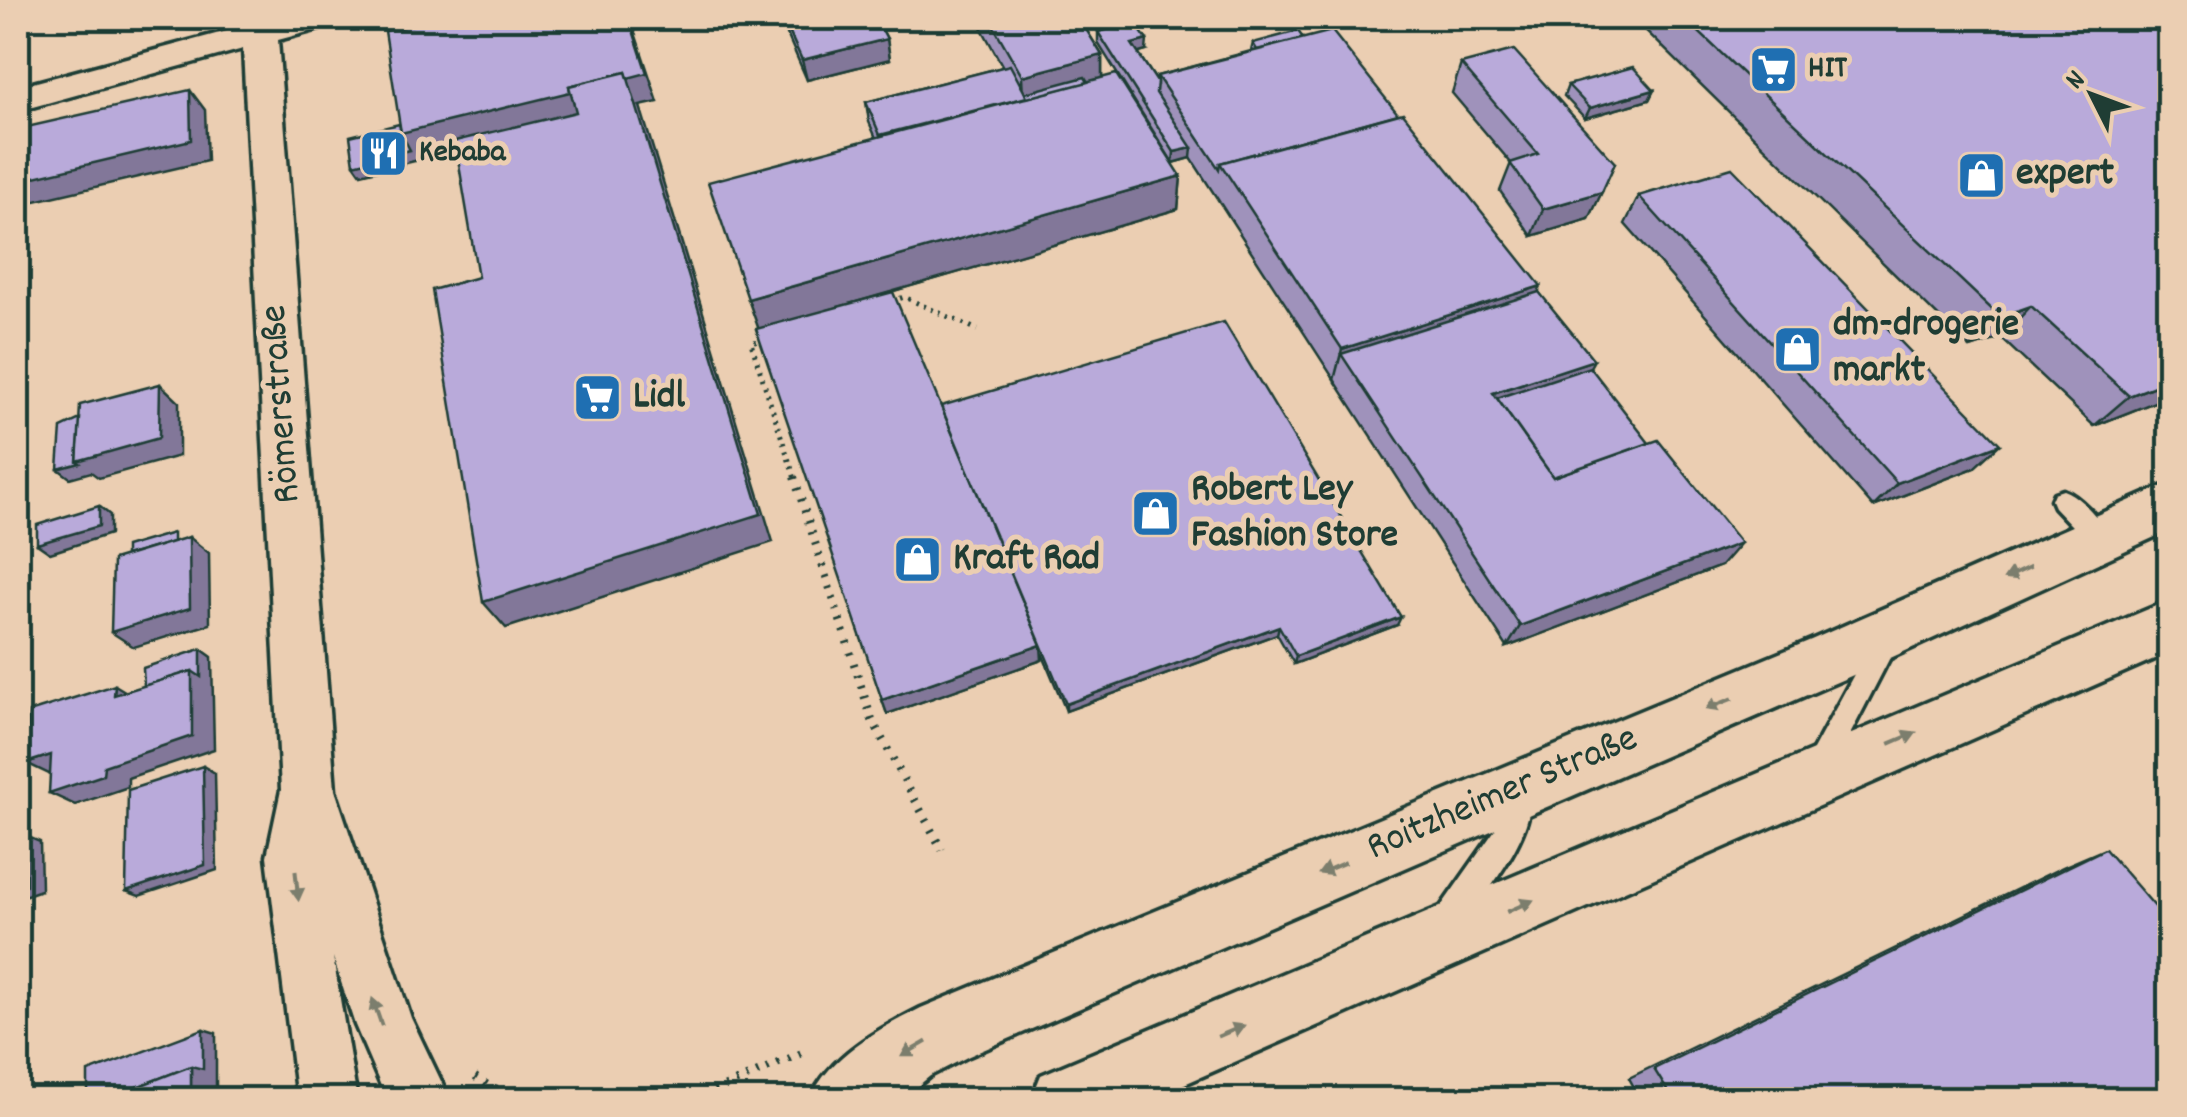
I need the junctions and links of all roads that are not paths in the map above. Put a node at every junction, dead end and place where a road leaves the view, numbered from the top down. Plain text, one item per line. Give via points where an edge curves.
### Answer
1 (318, 18) edge
2 (260, 26) edge
3 (18, 99) edge
4 (2170, 505) edge
5 (2170, 625) edge
6 (1843, 676) junction
7 (1813, 776) junction
8 (1518, 788) junction
9 (308, 790) junction
10 (1431, 946) junction
11 (832, 1073) edge
12 (440, 1084) edge
13 (327, 1100) edge
14 (1066, 1100) edge

1 - 2 street
2 - 3 street
2 - 9 street, Römerstraße
4 -> 6 street, Roitzheimer Straße via 2080,518 1890,633
7 -> 5 street
6 - 7 lane
6 -> 8 street, Roitzheimer Straße
10 -> 7 street
8 - 10 lane via 1510,832
8 -> 11 street, Roitzheimer Straße via 906,1052
12 -> 9 street, Römerstraße via 384,1032 330,843
9 -> 13 street, Römerstraße via 294,856
14 -> 10 street

